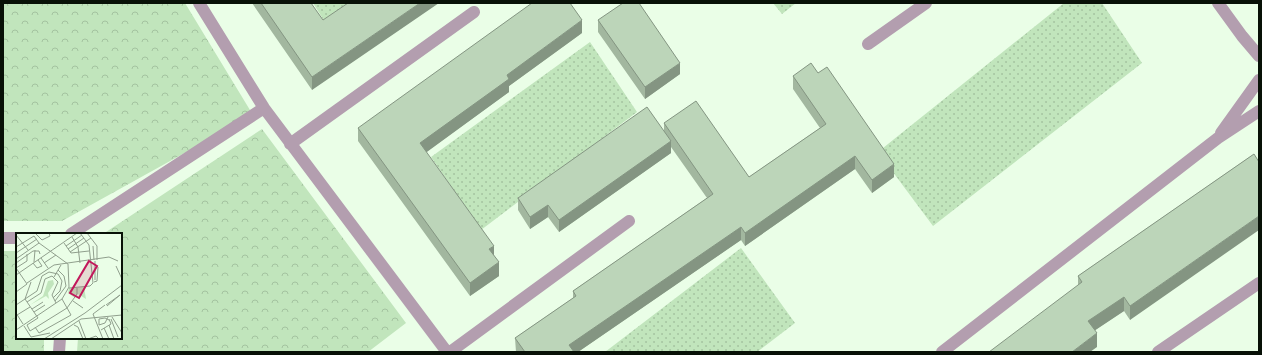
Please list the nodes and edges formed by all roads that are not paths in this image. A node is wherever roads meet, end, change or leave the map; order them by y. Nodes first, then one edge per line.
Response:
1 (199, 3) edge
2 (926, 3) edge
3 (1218, 3) edge
4 (474, 12) dead end
5 (868, 44) dead end
6 (1259, 56) edge
7 (1259, 80) edge
8 (264, 108) junction
9 (1259, 111) edge
10 (1218, 138) junction
11 (290, 144) junction
12 (629, 221) dead end
13 (73, 233) edge
14 (3, 238) edge
15 (16, 238) edge
16 (1259, 282) edge
17 (60, 339) edge
18 (59, 352) edge
19 (447, 352) edge
20 (450, 352) edge
21 (942, 352) edge
22 (1158, 352) edge

1 - 8 street
2 - 5 street
3 - 6 street
4 - 11 street
7 - 10 street
8 - 11 street
8 - 13 street
9 - 10 street
10 - 21 street
11 - 19 street
12 - 20 street
14 - 15 street
16 - 22 street
17 - 18 street

